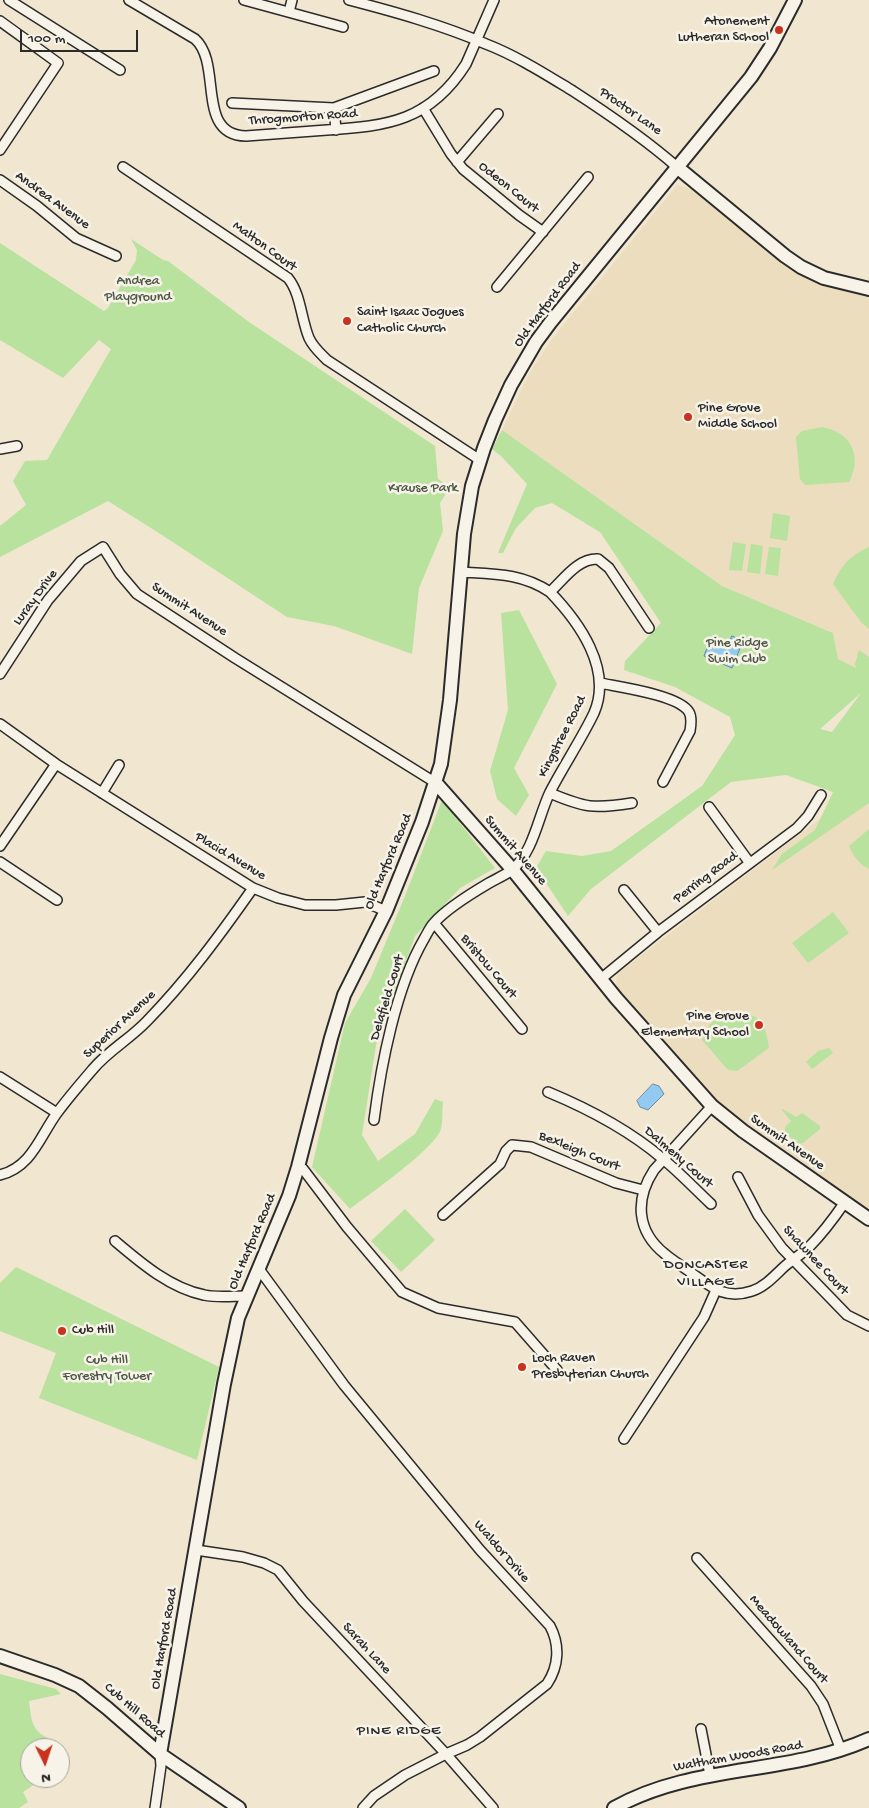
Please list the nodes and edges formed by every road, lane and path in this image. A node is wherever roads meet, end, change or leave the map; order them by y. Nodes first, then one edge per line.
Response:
1 (9, 0) edge
2 (129, 0) edge
3 (244, 0) edge
4 (292, 0) edge
5 (349, 0) edge
6 (494, 0) edge
7 (795, 0) edge
8 (289, 12) junction
9 (0, 21) edge
10 (343, 27) dead end
11 (477, 40) junction
12 (120, 70) dead end
13 (434, 71) dead end
14 (232, 102) dead end
15 (334, 108) junction
16 (423, 108) junction
17 (498, 114) dead end
18 (336, 130) junction
19 (0, 150) edge
20 (457, 162) junction
21 (123, 167) dead end
22 (678, 167) junction
23 (588, 177) dead end
24 (0, 180) edge
25 (543, 232) junction
26 (116, 256) dead end
27 (497, 287) dead end
28 (869, 289) edge
29 (16, 446) dead end
30 (0, 449) edge
31 (480, 460) junction
32 (103, 547) joint
33 (460, 572) junction
34 (550, 592) junction
35 (649, 628) dead end
36 (0, 674) edge
37 (600, 683) junction
38 (0, 724) edge
39 (56, 764) junction
40 (119, 765) dead end
41 (663, 782) dead end
42 (436, 783) junction
43 (550, 792) junction
44 (102, 793) junction
45 (821, 795) dead end
46 (632, 802) dead end
47 (709, 807) dead end
48 (0, 846) edge
49 (0, 862) edge
50 (749, 862) junction
51 (512, 869) junction
52 (252, 888) junction
53 (624, 890) dead end
54 (57, 900) dead end
55 (386, 911) junction
56 (434, 923) junction
57 (658, 932) junction
58 (602, 978) junction
59 (522, 1029) dead end
60 (0, 1076) edge
61 (548, 1092) dead end
62 (712, 1106) junction
63 (57, 1113) junction
64 (374, 1120) dead end
65 (663, 1159) junction
66 (298, 1168) junction
67 (0, 1175) edge
68 (738, 1176) dead end
69 (643, 1190) junction
70 (845, 1202) junction
71 (710, 1204) dead end
72 (443, 1215) dead end
73 (869, 1219) edge
74 (116, 1241) dead end
75 (793, 1259) junction
76 (259, 1269) junction
77 (716, 1290) junction
78 (246, 1296) junction
79 (869, 1326) edge
80 (556, 1370) dead end
81 (624, 1439) dead end
82 (196, 1550) junction
83 (697, 1558) dead end
84 (0, 1656) edge
85 (701, 1729) dead end
86 (869, 1739) edge
87 (841, 1750) junction
88 (160, 1754) junction
89 (446, 1754) junction
90 (710, 1775) junction
91 (155, 1808) edge
92 (239, 1808) edge
93 (363, 1808) edge
94 (493, 1808) edge
95 (614, 1808) edge

1 - 12 street
2 - 18 street, Throgmorton Road
3 - 8 street
4 - 8 street
5 - 11 street, Proctor Lane
6 - 11 street, Throgmorton Road
7 - 22 street, Old Harford Road
8 - 10 street
9 - 19 street
11 - 16 street, Throgmorton Road
11 - 22 street, Proctor Lane
13 - 15 street
14 - 15 street
15 - 18 street
16 - 18 street, Throgmorton Road
16 - 20 street, Odeon Court
17 - 20 street, Odeon Court
20 - 25 street, Odeon Court
21 - 31 street, Malton Court
22 - 28 street, Proctor Lane
22 - 31 street, Old Harford Road
23 - 25 street, Odeon Court
24 - 26 street, Andrea Avenue
25 - 27 street, Odeon Court
29 - 30 street
31 - 33 street, Old Harford Road
32 - 36 street, Luray Drive
32 - 42 street, Summit Avenue
33 - 34 street, Kingstree Road
33 - 42 street, Old Harford Road
34 - 35 street
34 - 37 street, Kingstree Road
37 - 41 street
37 - 43 street, Kingstree Road
38 - 39 street, Placid Avenue
39 - 44 street, Placid Avenue
39 - 48 street
40 - 44 street
42 - 51 street, Summit Avenue
42 - 55 street, Old Harford Road
43 - 46 street
43 - 51 street, Kingstree Road
44 - 52 street, Placid Avenue
45 - 50 street, Perring Road
47 - 50 street
49 - 54 street
50 - 57 street, Perring Road
51 - 56 street, Delafield Court
51 - 58 street, Summit Avenue
52 - 55 street, Placid Avenue
52 - 63 street, Superior Avenue
53 - 57 street
55 - 66 street, Old Harford Road
56 - 59 street, Bristow Court
56 - 64 street, Delafield Court
57 - 58 street, Perring Road
58 - 62 street, Summit Avenue
60 - 63 street
61 - 65 street, Dalmeny Court
62 - 65 street
62 - 70 street, Summit Avenue
63 - 67 street, Superior Avenue
65 - 69 street
65 - 71 street, Dalmeny Court
66 - 76 street, Old Harford Road
66 - 80 street
68 - 75 street, Shawnee Court
69 - 72 street, Bexleigh Court
69 - 77 street
70 - 73 street, Summit Avenue
70 - 75 street
74 - 78 street
75 - 77 street
75 - 79 street, Shawnee Court
76 - 78 street, Old Harford Road
76 - 89 street, Waldor Drive
77 - 81 street
78 - 82 street, Old Harford Road
82 - 88 street, Old Harford Road
82 - 89 street, Sarah Lane
83 - 87 street, Meadowland Court
84 - 88 street, Cub Hill Road
85 - 90 street
86 - 87 street, Waltham Woods Road
87 - 90 street, Waltham Woods Road
88 - 91 street, Old Harford Road
88 - 92 street, Cub Hill Road
89 - 93 street, Waldor Drive
89 - 94 street, Sarah Lane
90 - 95 street, Waltham Woods Road

